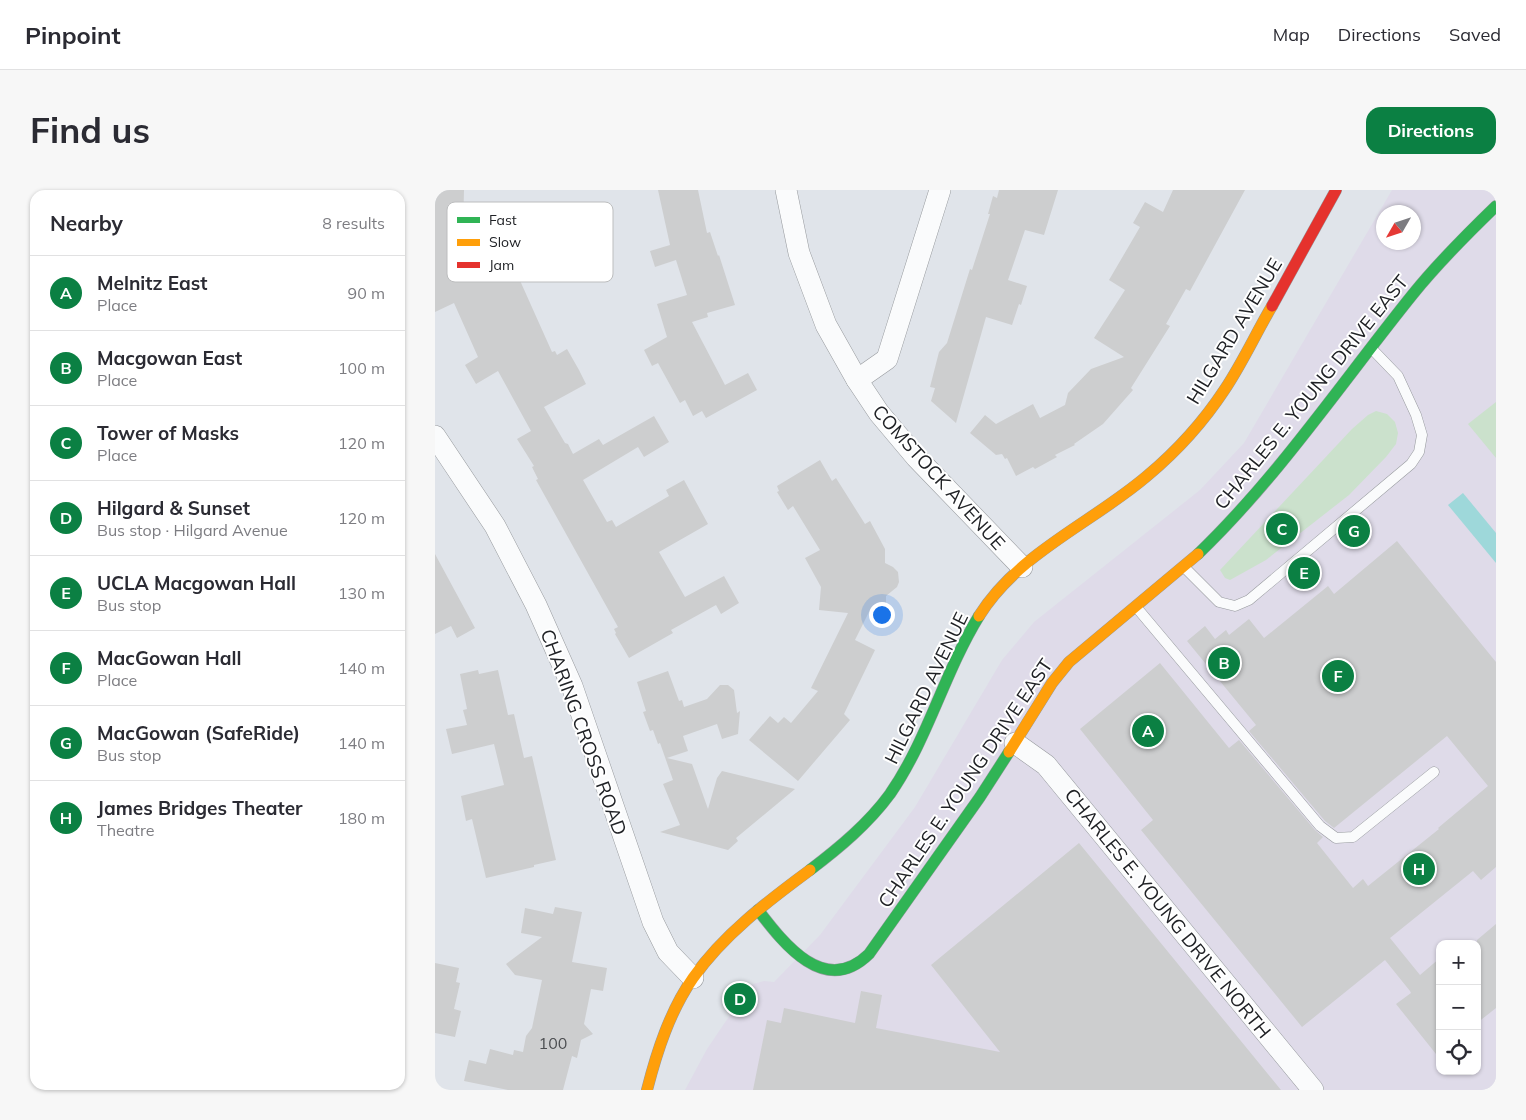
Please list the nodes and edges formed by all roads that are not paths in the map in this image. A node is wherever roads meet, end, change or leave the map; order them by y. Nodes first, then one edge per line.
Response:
1 (787, 190) edge
2 (940, 190) edge
3 (1336, 190) edge
4 (1496, 206) edge
5 (1371, 348) junction
6 (857, 380) junction
7 (435, 436) edge
8 (1184, 566) junction
9 (1022, 567) junction
10 (1135, 606) junction
11 (1015, 743) junction
12 (1434, 772) dead end
13 (758, 910) junction
14 (693, 978) junction
15 (647, 1090) edge
16 (1313, 1090) edge

1 - 6 street, COMSTOCK AVENUE
2 - 6 street
3 - 9 street, HILGARD AVENUE
4 - 5 street, CHARLES E. YOUNG DRIVE EAST
5 - 8 street, CHARLES E. YOUNG DRIVE EAST
5 - 8 lane
6 - 9 street, COMSTOCK AVENUE
7 - 14 street, CHARING CROSS ROAD
8 - 10 street, CHARLES E. YOUNG DRIVE EAST
9 - 13 street, HILGARD AVENUE
10 - 11 street, CHARLES E. YOUNG DRIVE EAST
10 - 12 lane
11 - 13 street, CHARLES E. YOUNG DRIVE EAST
11 - 16 street, CHARLES E. YOUNG DRIVE NORTH
13 - 14 street, HILGARD AVENUE
14 - 15 street, HILGARD AVENUE

